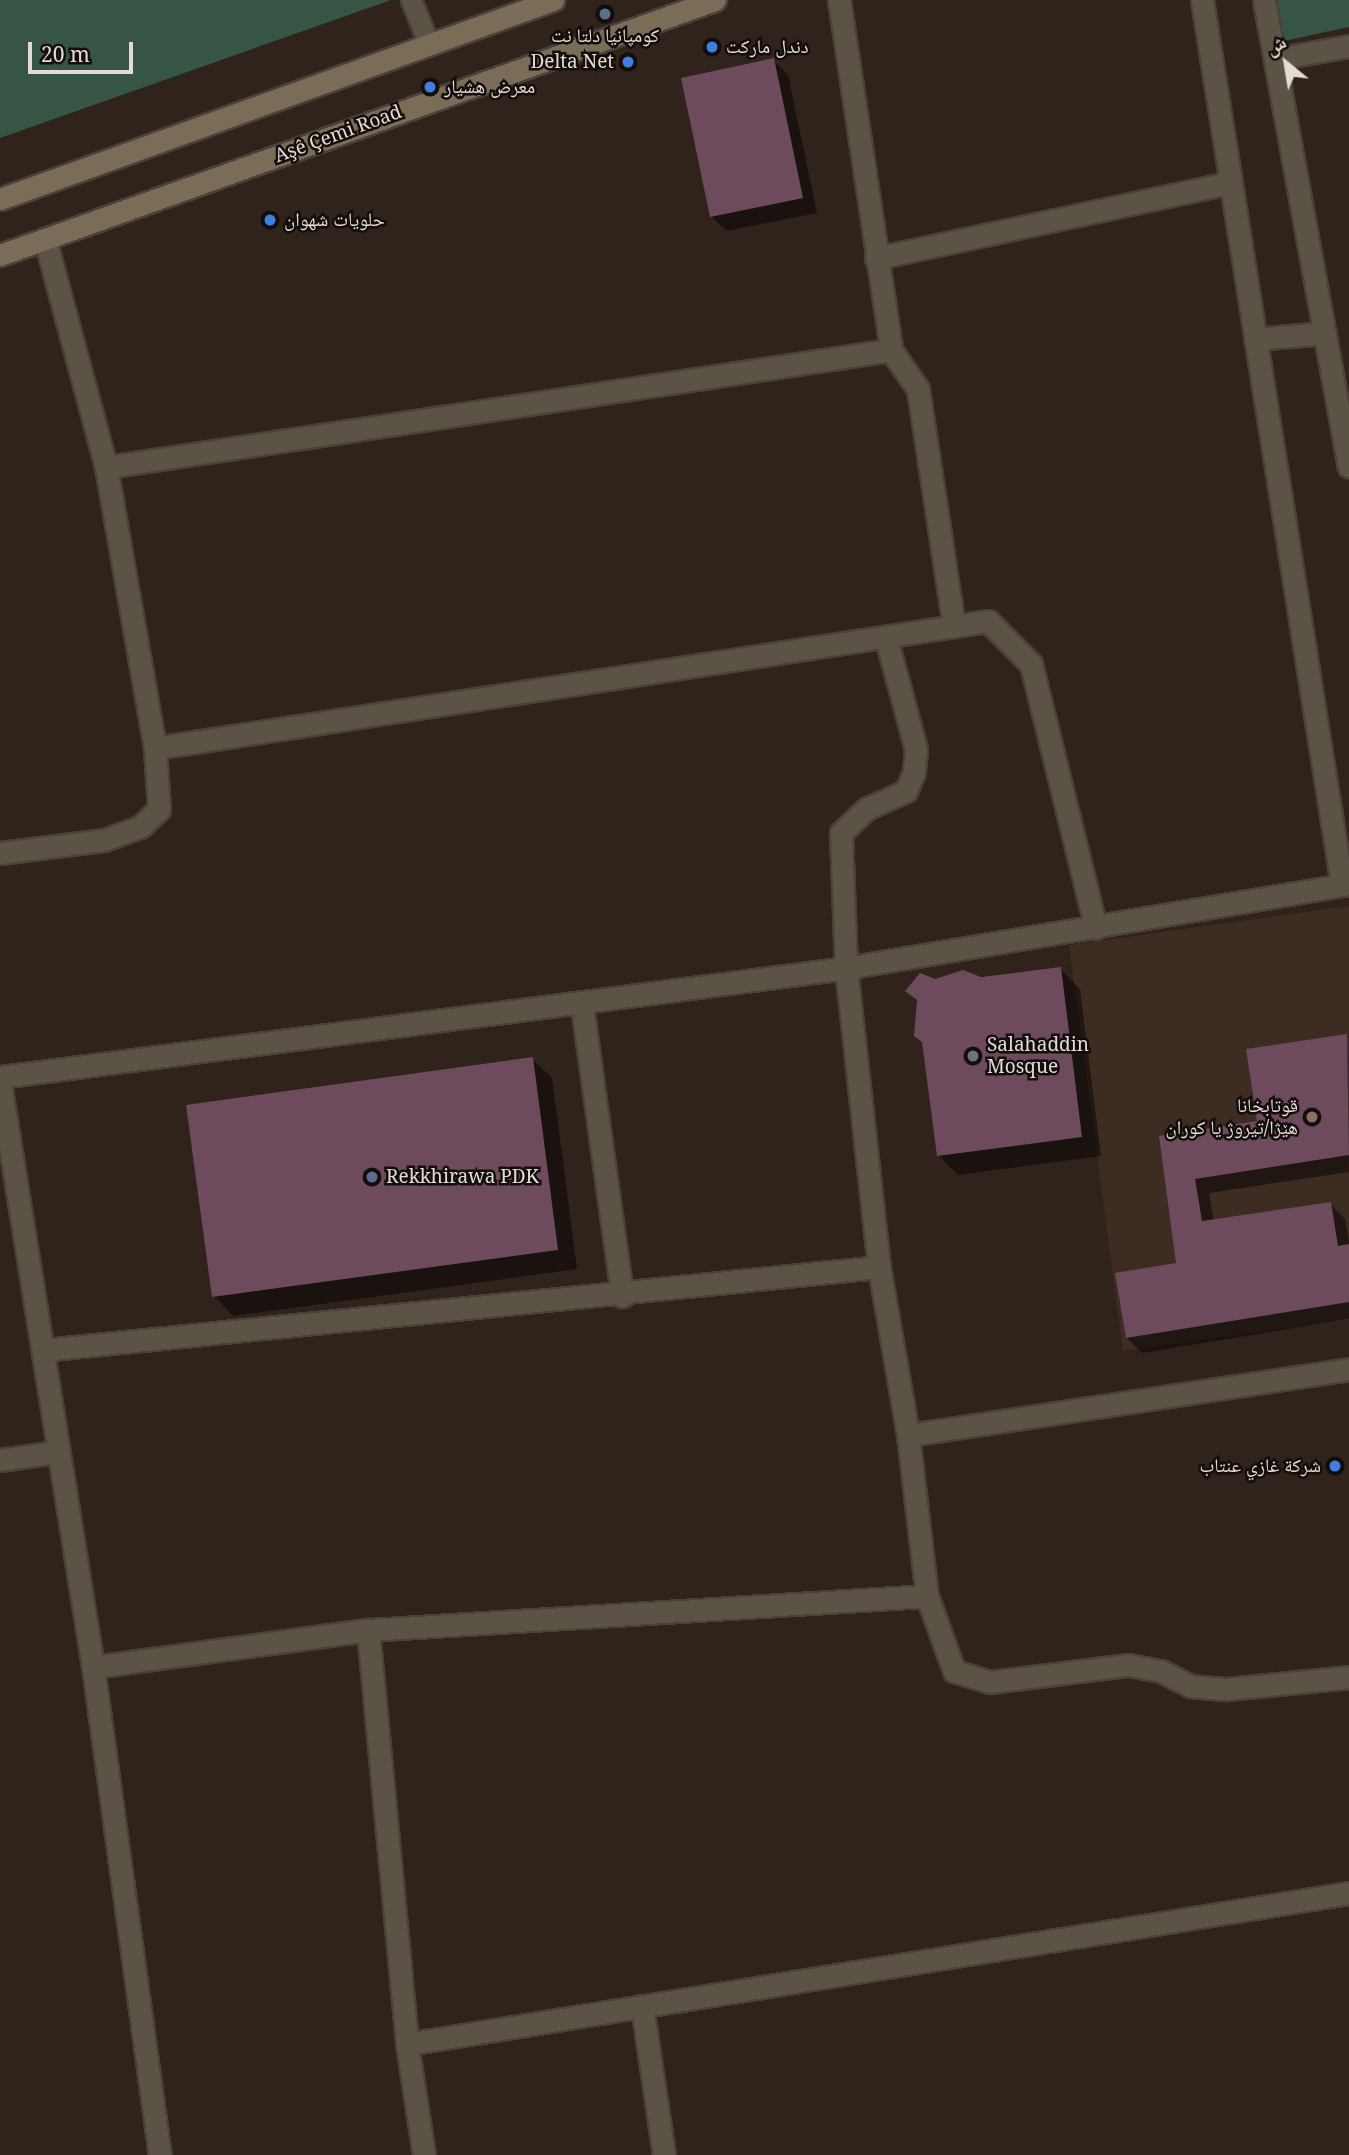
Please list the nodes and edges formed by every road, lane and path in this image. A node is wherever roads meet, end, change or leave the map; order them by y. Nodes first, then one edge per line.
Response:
1 (411, 0) edge
2 (553, 0) edge
3 (715, 0) edge
4 (839, 0) edge
5 (1202, 0) edge
6 (1264, 0) edge
7 (429, 44) junction
8 (1349, 46) edge
9 (1275, 59) junction
10 (1230, 183) junction
11 (0, 199) edge
12 (45, 239) junction
13 (0, 255) edge
14 (876, 258) junction
15 (1325, 333) junction
16 (1255, 339) junction
17 (891, 350) junction
18 (1349, 466) edge
19 (106, 467) junction
20 (954, 626) junction
21 (886, 638) junction
22 (155, 748) junction
23 (0, 853) edge
24 (1346, 885) edge
25 (1096, 928) junction
26 (846, 968) junction
27 (582, 1006) junction
28 (0, 1077) edge
29 (0, 1083) edge
30 (879, 1267) junction
31 (622, 1296) junction
32 (43, 1350) junction
33 (1349, 1369) edge
34 (908, 1435) junction
35 (56, 1452) junction
36 (0, 1460) edge
37 (927, 1596) junction
38 (368, 1630) junction
39 (93, 1667) junction
40 (1349, 1677) edge
41 (1349, 1893) edge
42 (642, 2006) junction
43 (407, 2044) junction
44 (160, 2155) edge
45 (424, 2155) edge
46 (664, 2155) edge

1 - 7 lane
2 - 7 main road
3 - 12 main road, Aşê Çemi Road
4 - 14 street
5 - 10 street
6 - 9 street
7 - 11 main road
8 - 9 street
9 - 15 street
10 - 14 street
10 - 16 street
12 - 13 main road, Aşê Çemi Road
12 - 19 street
14 - 17 street
15 - 16 street
15 - 18 street
16 - 24 street
17 - 19 street
17 - 20 street
19 - 22 street
20 - 21 street
20 - 25 street
21 - 22 street
21 - 26 street
22 - 23 street
24 - 25 street
25 - 26 street
26 - 27 street
26 - 30 street
27 - 28 street
27 - 31 street
29 - 32 street
30 - 31 street
30 - 34 street
31 - 32 street
32 - 35 street
33 - 34 street
34 - 37 street
35 - 36 street
35 - 39 street
37 - 38 street
37 - 40 street
38 - 39 street
38 - 43 street
39 - 44 street
41 - 42 street
42 - 43 street
42 - 46 street
43 - 45 street

